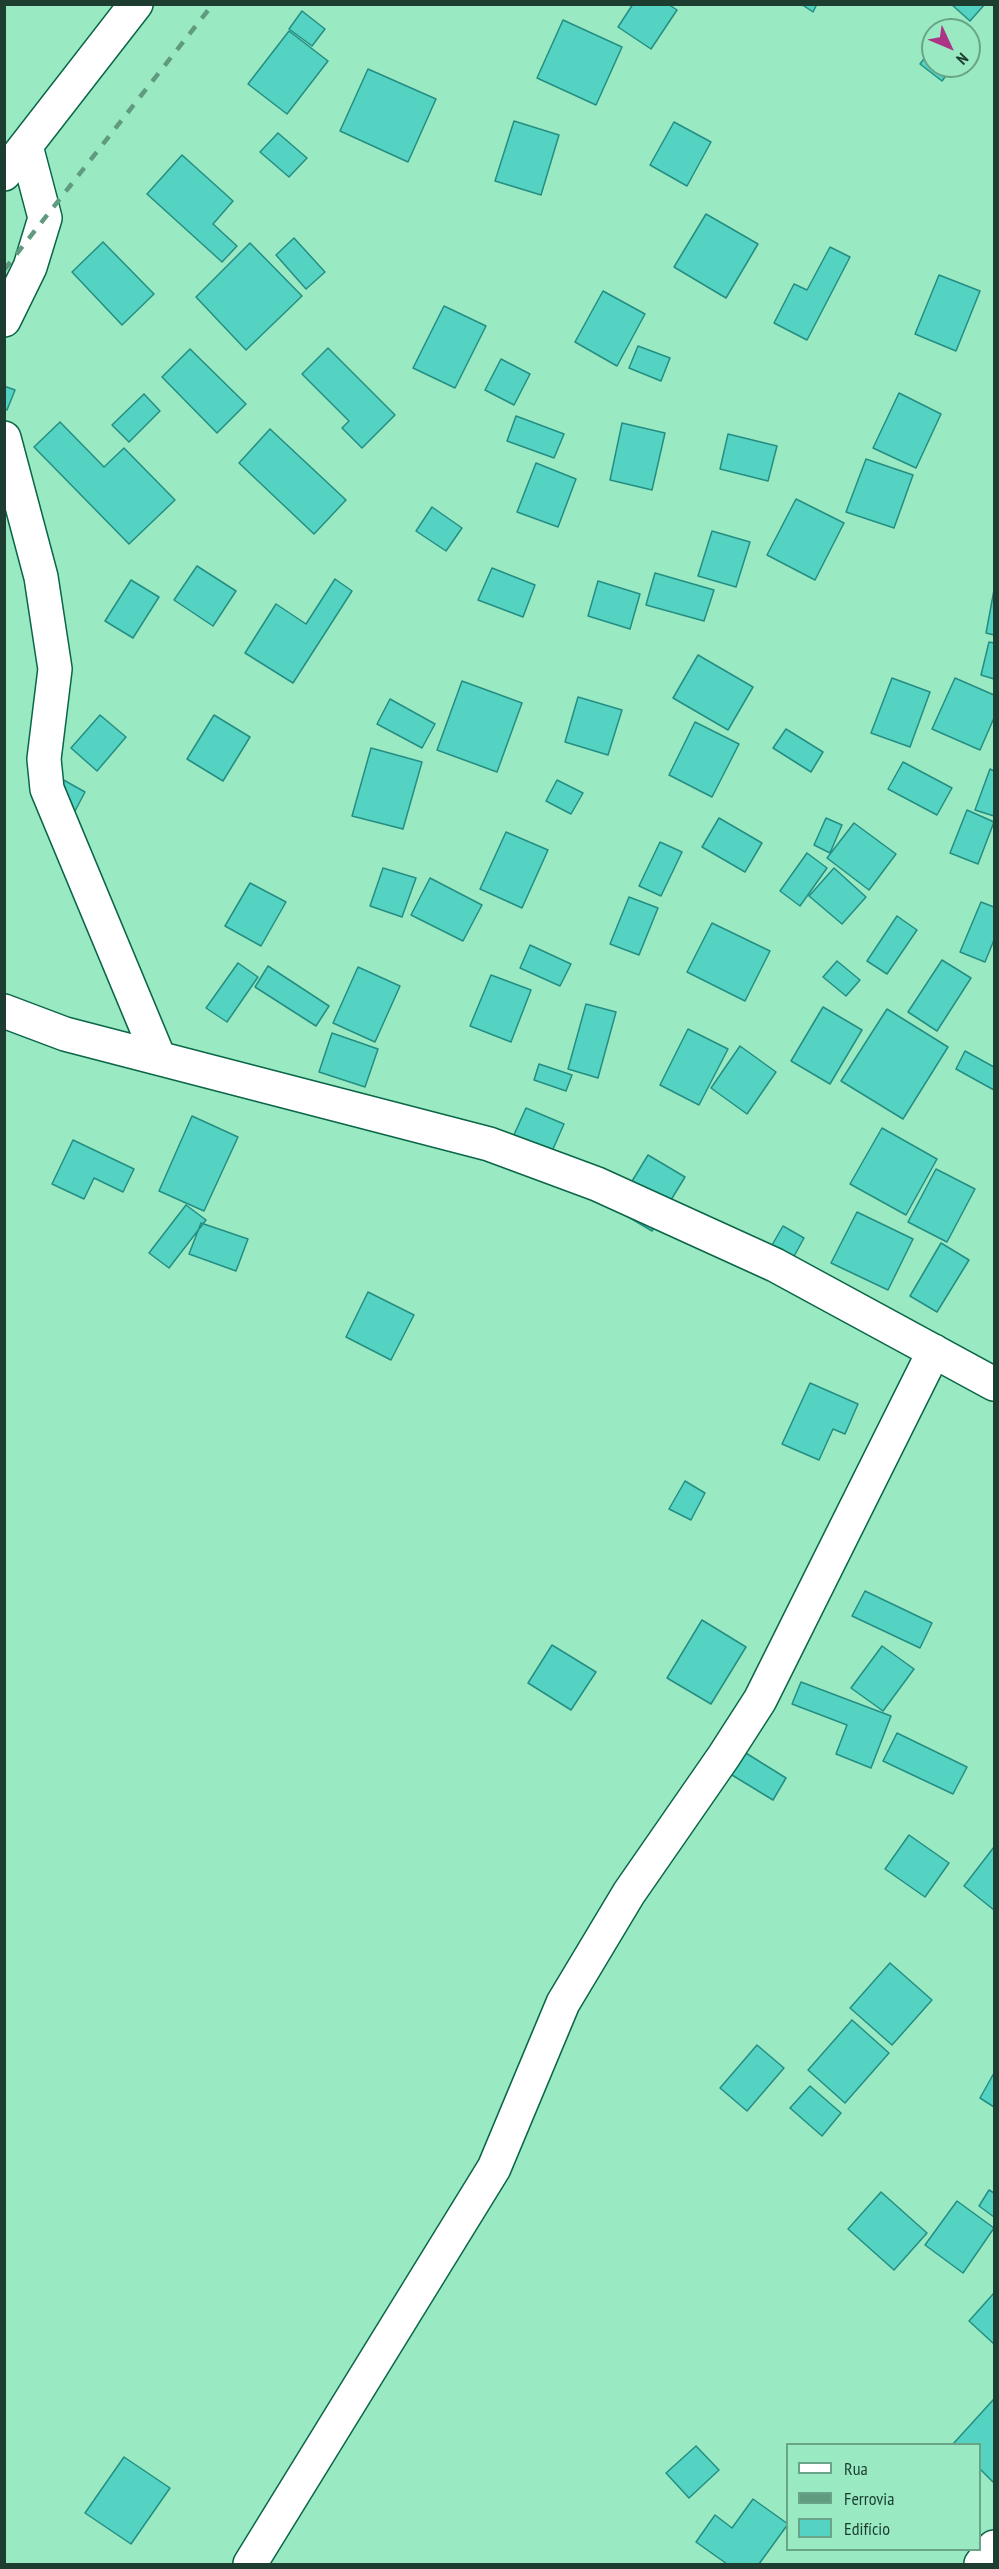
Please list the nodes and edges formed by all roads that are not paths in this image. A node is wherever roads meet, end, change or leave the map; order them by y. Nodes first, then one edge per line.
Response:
1 (136, 4) edge
2 (26, 146) junction
3 (4, 174) edge
4 (4, 320) edge
5 (4, 438) edge
6 (4, 1011) edge
7 (159, 1058) junction
8 (934, 1351) junction
9 (994, 1384) edge
10 (994, 2547) edge
11 (250, 2565) edge
12 (981, 2565) edge

1 - 2 street
2 - 3 street
2 - 4 street
5 - 7 street
6 - 7 street
7 - 8 street
8 - 9 street
8 - 11 street
10 - 12 street

